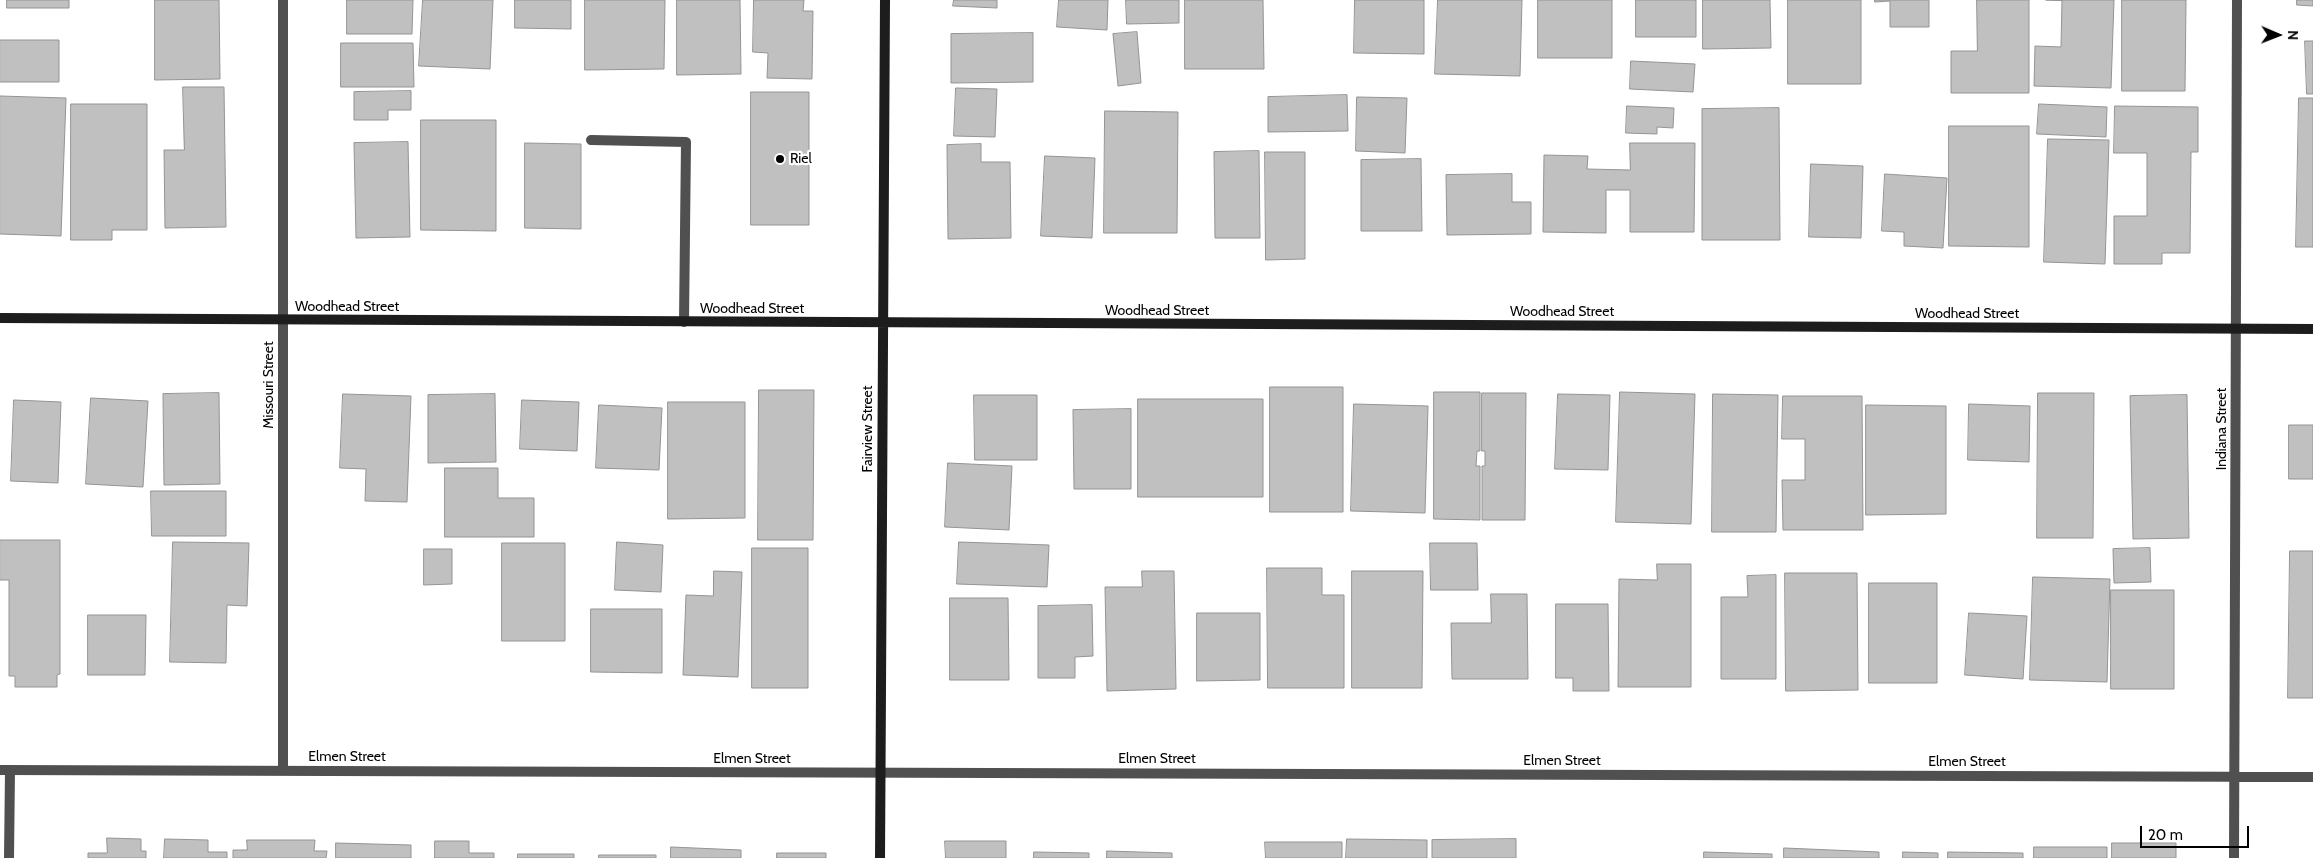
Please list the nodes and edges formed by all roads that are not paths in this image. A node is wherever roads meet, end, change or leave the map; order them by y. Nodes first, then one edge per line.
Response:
1 (283, 0) edge
2 (885, 0) edge
3 (2237, 0) edge
4 (591, 140) dead end
5 (0, 318) edge
6 (283, 321) junction
7 (684, 322) junction
8 (882, 323) junction
9 (2236, 329) junction
10 (2313, 329) edge
11 (5, 770) edge
12 (283, 771) junction
13 (880, 773) junction
14 (2234, 776) junction
15 (2313, 777) edge
16 (9, 858) edge
17 (880, 858) edge
18 (2234, 858) edge

1 - 6 street, Missouri Street
2 - 8 street, Fairview Street
3 - 9 street, Indiana Street
4 - 7 street
5 - 6 street, Woodhead Street
6 - 7 street, Woodhead Street
6 - 12 street, Missouri Street
7 - 8 street, Woodhead Street
8 - 9 street, Woodhead Street
8 - 13 street, Fairview Street
9 - 10 street, Woodhead Street
9 - 14 street, Indiana Street
11 - 12 street, Elmen Street
11 - 16 street
12 - 13 street, Elmen Street
13 - 14 street, Elmen Street
13 - 17 street, Fairview Street
14 - 15 street, Elmen Street
14 - 18 street, Indiana Street

